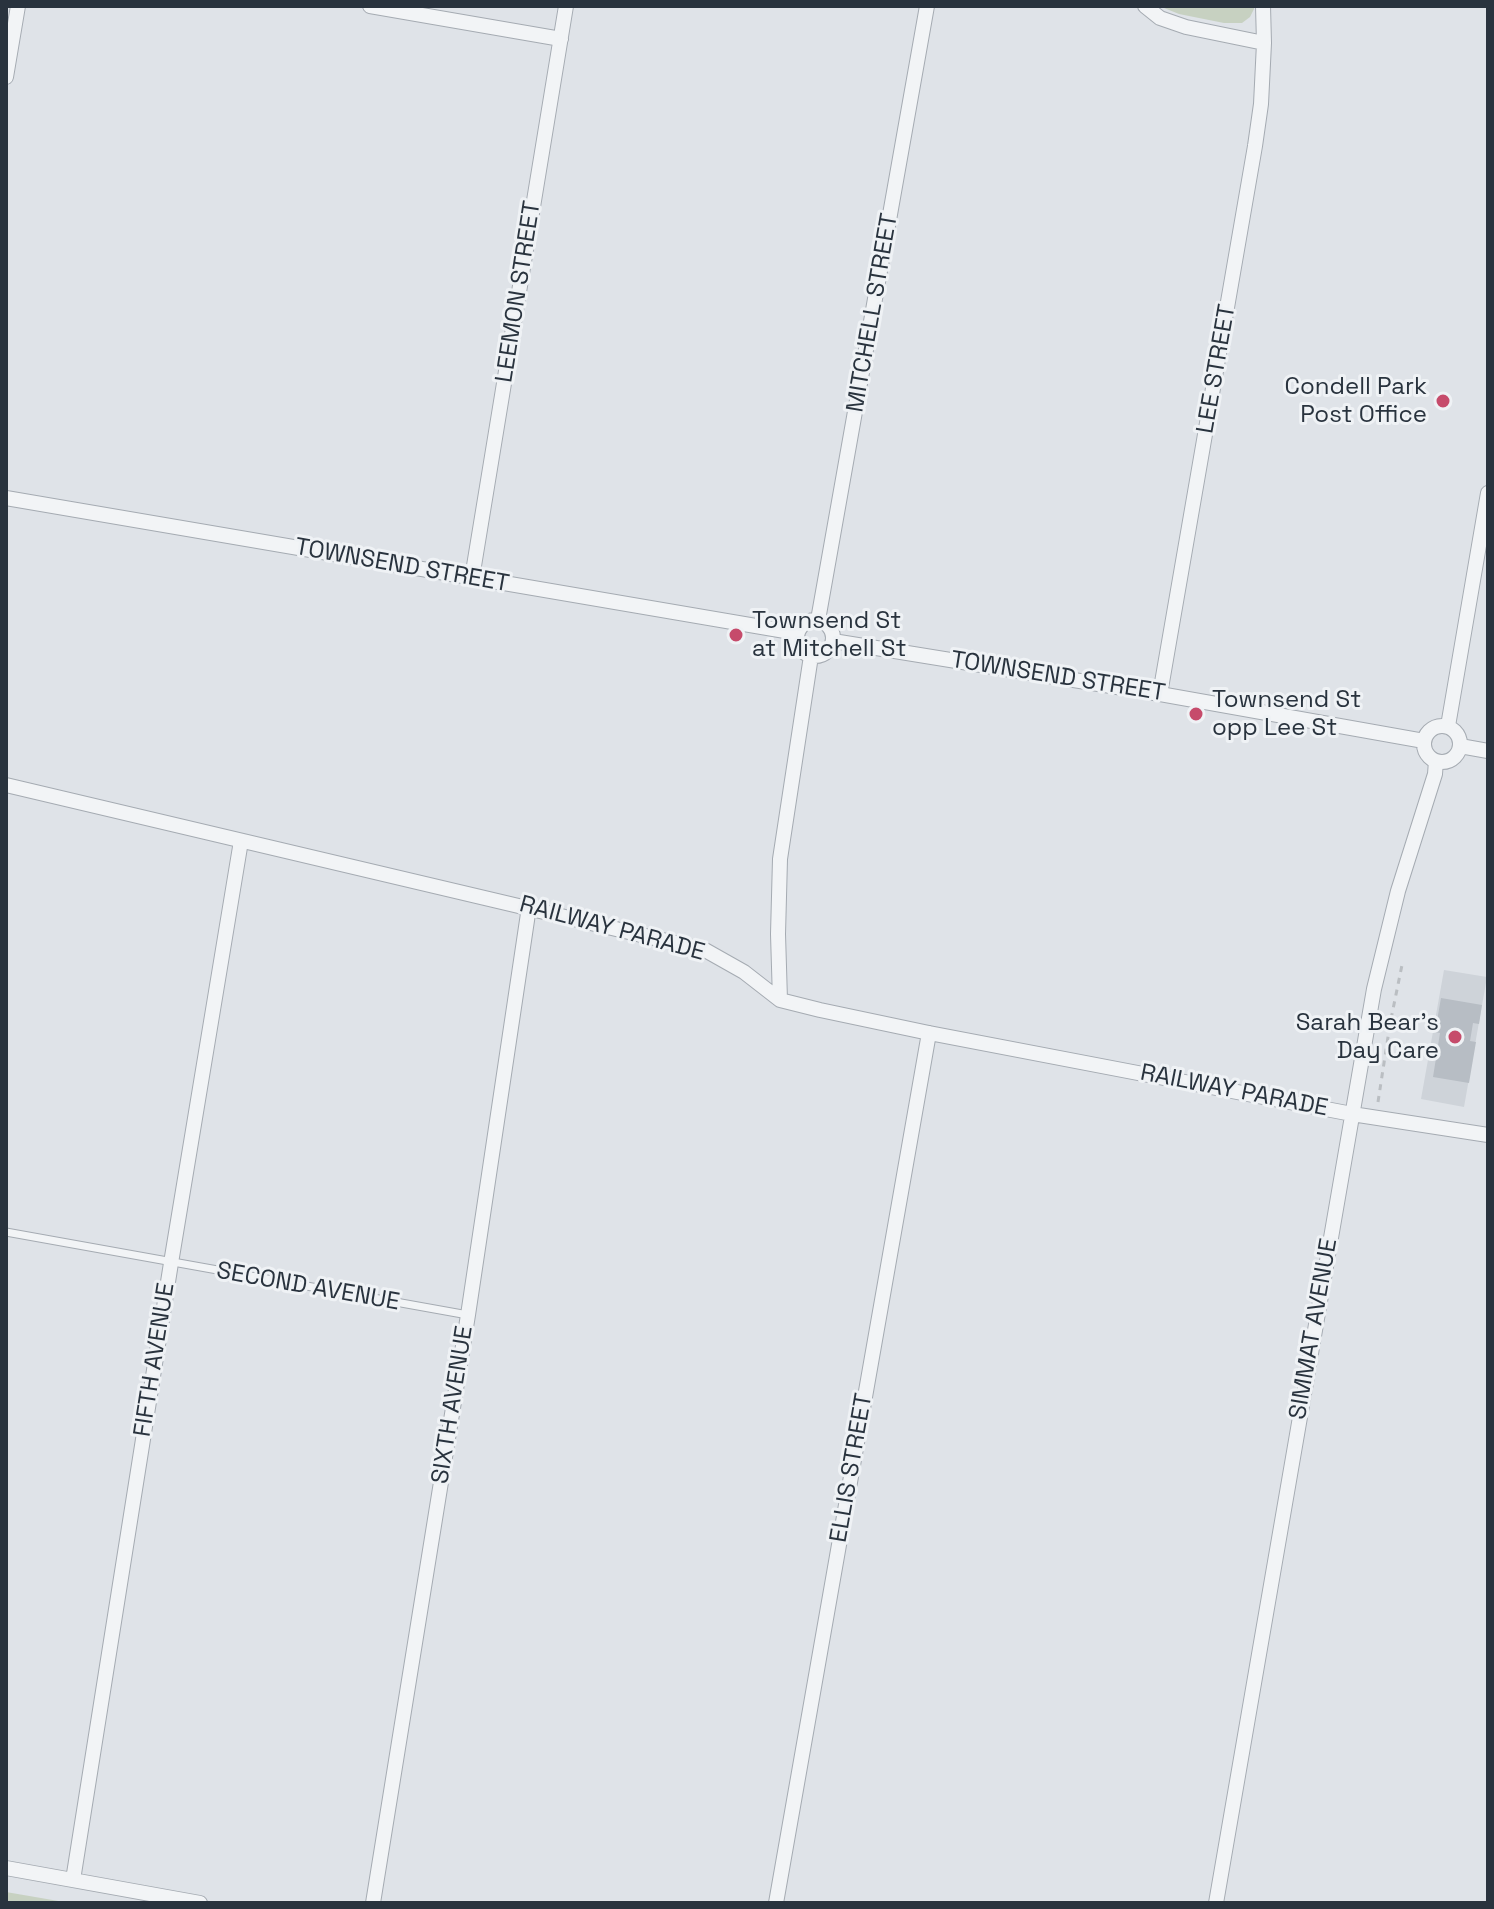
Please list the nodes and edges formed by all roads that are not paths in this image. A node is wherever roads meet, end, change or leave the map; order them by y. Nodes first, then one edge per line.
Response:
1 (18, 6) edge
2 (370, 6) edge
3 (566, 6) edge
4 (927, 6) edge
5 (1145, 6) edge
6 (1263, 6) edge
7 (561, 39) junction
8 (1264, 43) junction
9 (6, 77) edge
10 (1488, 493) edge
11 (6, 498) edge
12 (472, 578) junction
13 (818, 620) junction
14 (797, 636) junction
15 (833, 641) junction
16 (811, 656) junction
17 (1160, 694) junction
18 (1448, 726) junction
19 (1424, 741) junction
20 (1460, 746) junction
21 (1488, 751) edge
22 (1436, 761) junction
23 (6, 785) edge
24 (241, 841) junction
25 (529, 907) junction
26 (780, 1000) junction
27 (929, 1033) junction
28 (1352, 1114) junction
29 (1488, 1135) edge
30 (6, 1232) edge
31 (171, 1263) junction
32 (468, 1315) junction
33 (6, 1868) edge
34 (73, 1880) junction
35 (200, 1903) edge
36 (373, 1903) edge
37 (776, 1903) edge
38 (1216, 1903) edge

1 - 9 street
2 - 7 street
3 - 7 street, LEEMON STREET
4 - 13 street, MITCHELL STREET
5 - 8 street
6 - 8 street, LEE STREET
7 - 12 street, LEEMON STREET
8 - 17 street, LEE STREET
10 - 18 street
11 - 12 street, TOWNSEND STREET
12 - 14 street, TOWNSEND STREET
13 - 14 street
13 - 15 street
14 - 16 street
15 - 16 street
15 - 17 street, TOWNSEND STREET
16 - 26 street
17 - 19 street, TOWNSEND STREET
18 - 19 street
18 - 20 street
19 - 22 street
20 - 21 street
20 - 22 street
22 - 28 street, SIMMAT AVENUE
23 - 24 street, RAILWAY PARADE
24 - 25 street, RAILWAY PARADE
24 - 31 street, FIFTH AVENUE
25 - 26 street, RAILWAY PARADE
25 - 32 street, SIXTH AVENUE
26 - 27 street, RAILWAY PARADE
27 - 28 street, RAILWAY PARADE
27 - 37 street, ELLIS STREET
28 - 29 street, RAILWAY PARADE
28 - 38 street, SIMMAT AVENUE
30 - 31 lane, SECOND AVENUE
31 - 32 lane, SECOND AVENUE
31 - 34 street, FIFTH AVENUE
32 - 36 street, SIXTH AVENUE
33 - 34 street
34 - 35 street

